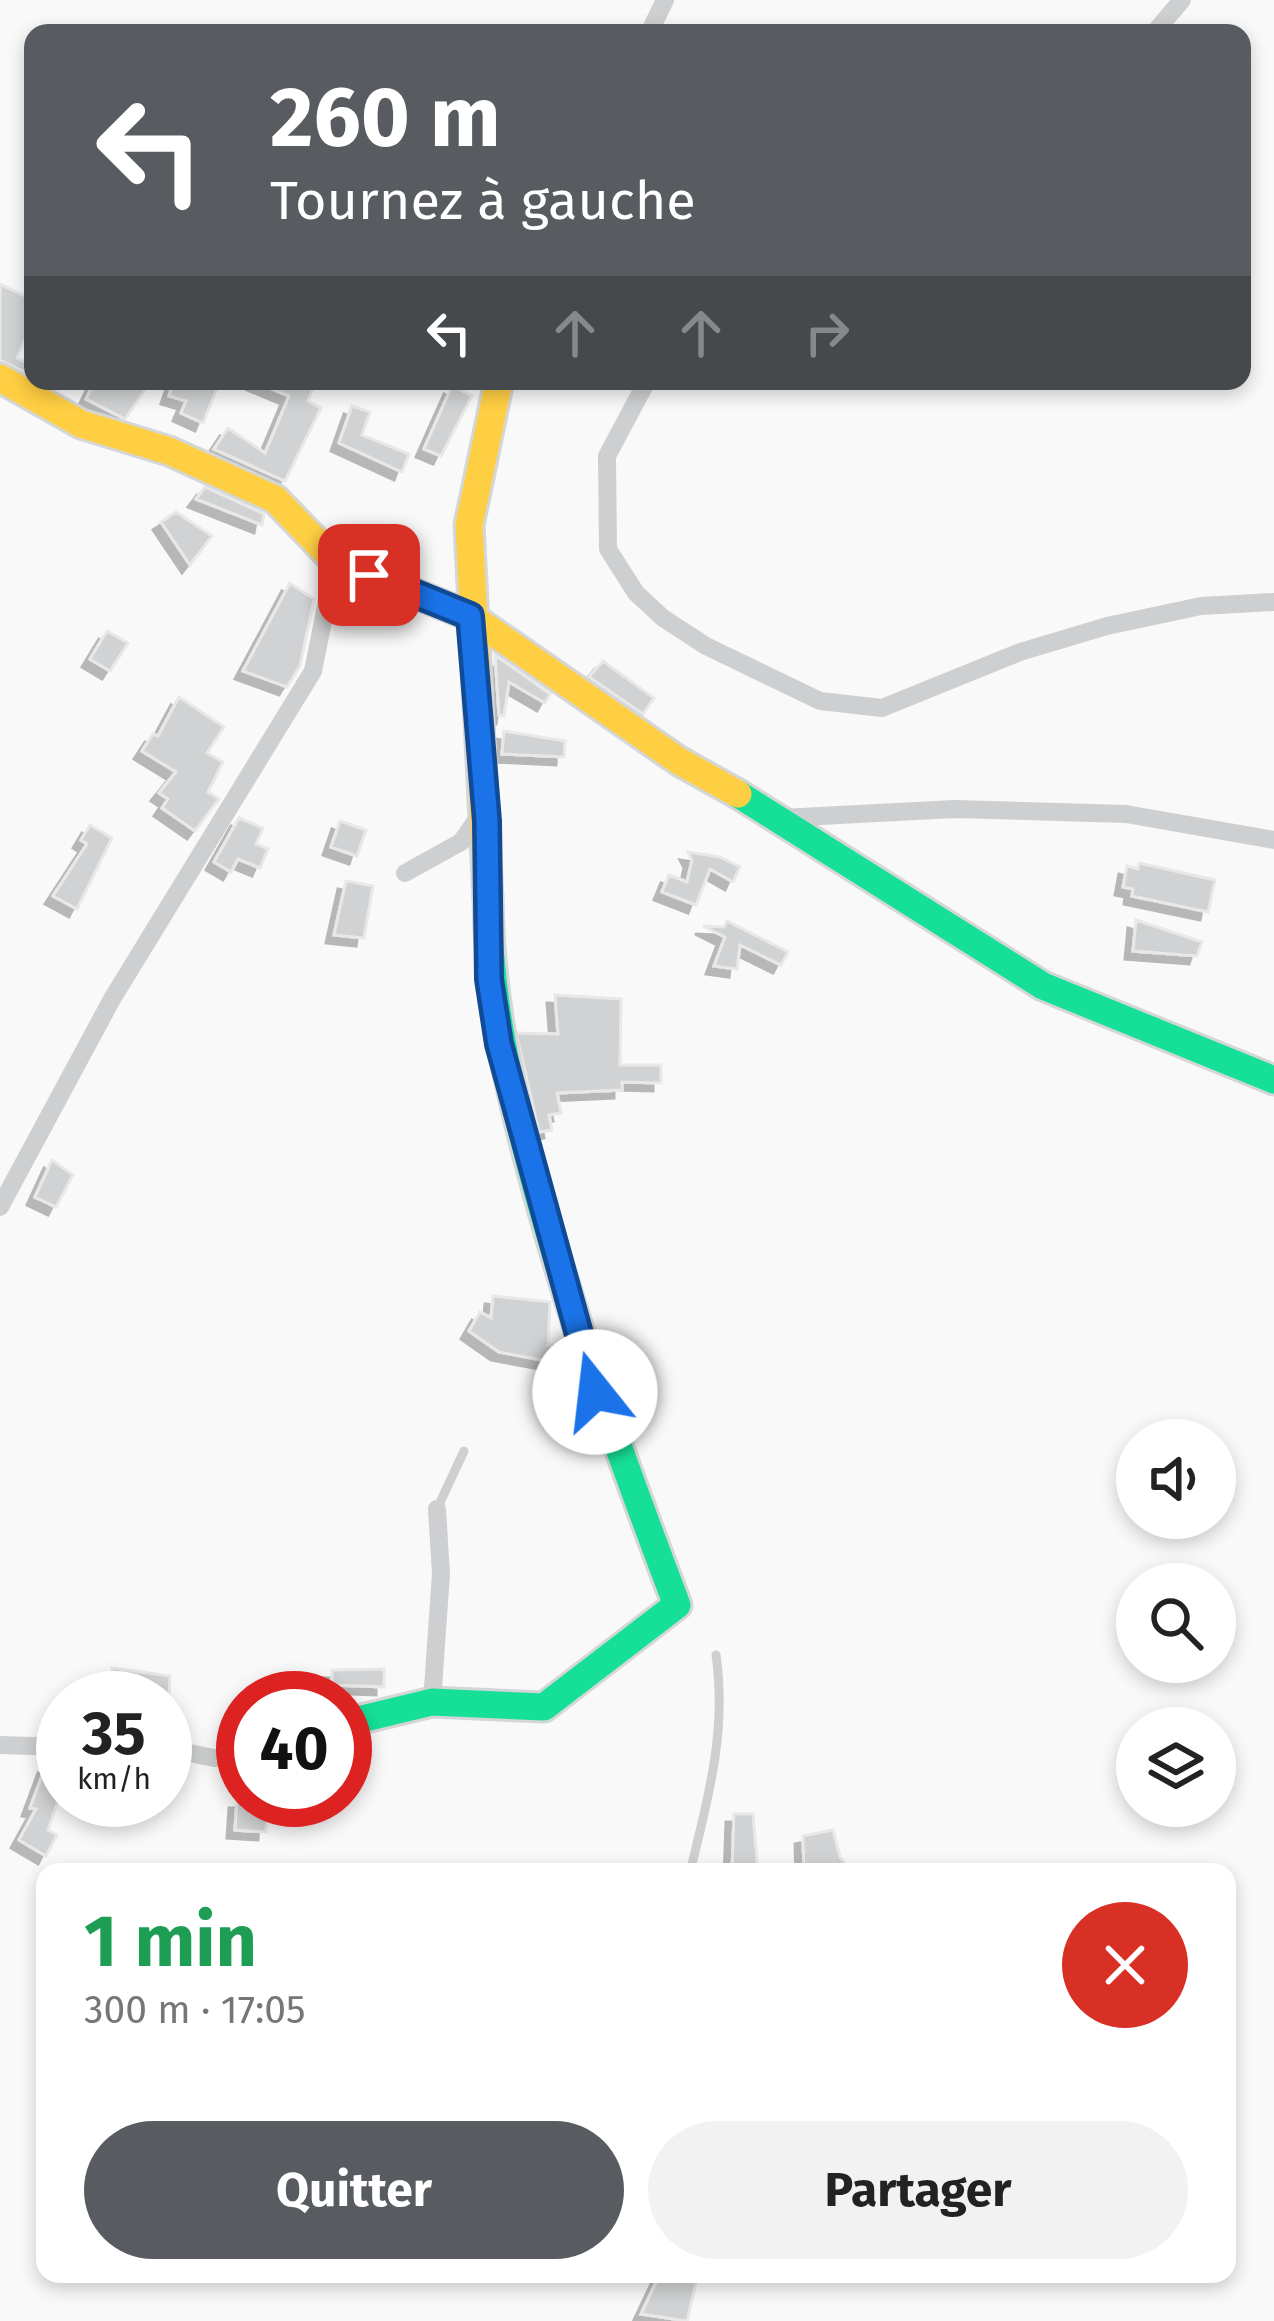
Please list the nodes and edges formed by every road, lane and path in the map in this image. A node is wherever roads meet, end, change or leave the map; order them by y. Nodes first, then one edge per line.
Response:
1 (1182, 0) edge
2 (1162, 24) edge
3 (0, 378) edge
4 (497, 390) edge
5 (642, 390) edge
6 (335, 561) junction
7 (1274, 602) edge
8 (470, 616) junction
9 (485, 806) junction
10 (782, 818) junction
11 (1274, 840) edge
12 (405, 873) dead end
13 (1274, 1080) edge
14 (0, 1207) edge
15 (464, 1451) dead end
16 (437, 1509) joint
17 (716, 1655) dead end
18 (432, 1702) junction
19 (372, 1716) edge
20 (0, 1745) edge
21 (36, 1746) edge
22 (692, 1863) edge

1 - 2 street
3 - 6 street
4 - 8 street
5 - 7 street
6 - 8 street
6 - 14 street
8 - 9 street
8 - 10 street
9 - 12 street
9 - 18 street
10 - 11 street
10 - 13 street
15 - 16 lane
16 - 18 street
17 - 22 lane
18 - 19 street
20 - 21 street

